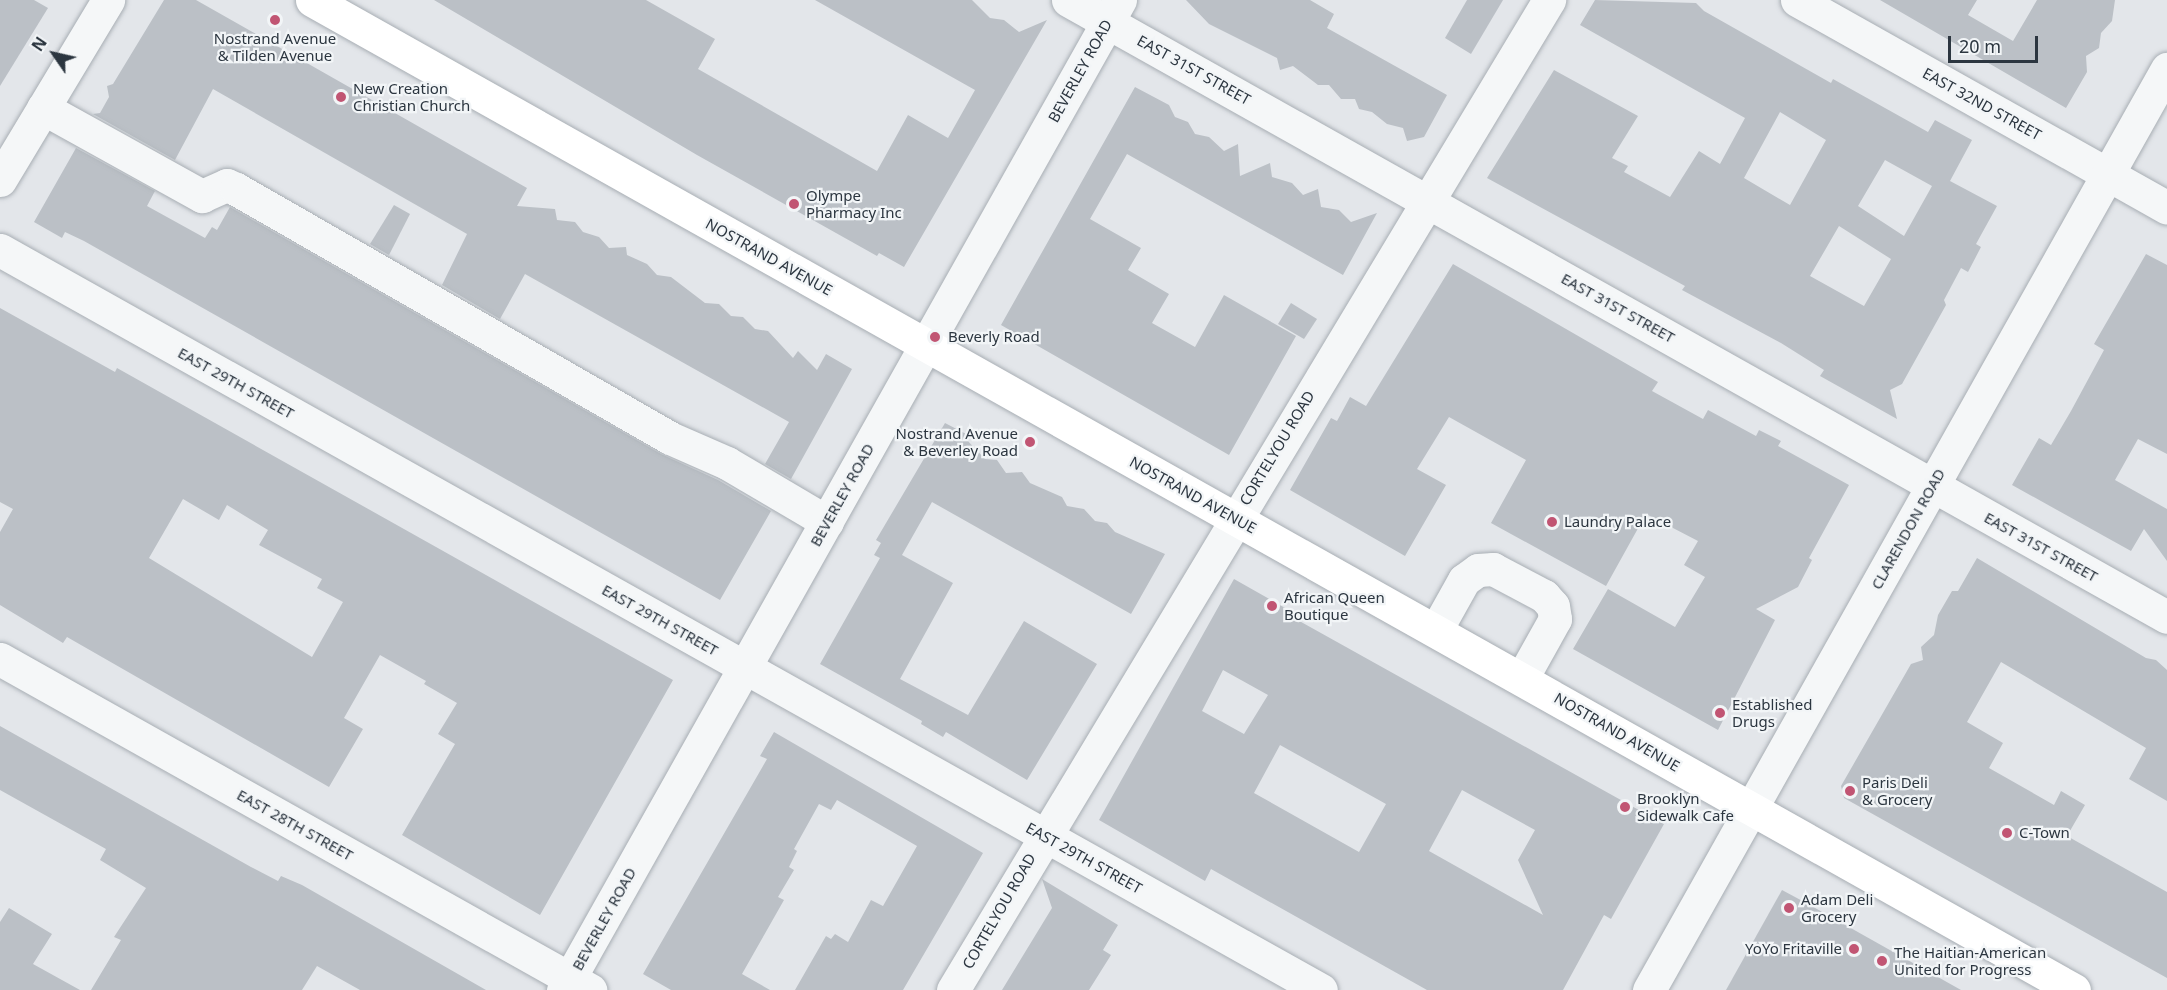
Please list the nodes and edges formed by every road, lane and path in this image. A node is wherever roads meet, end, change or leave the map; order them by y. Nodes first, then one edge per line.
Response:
1 (108, 0) edge
2 (312, 0) edge
3 (1068, 0) edge
4 (1549, 0) edge
5 (1797, 0) edge
6 (1114, 11) edge
7 (2167, 69) edge
8 (43, 108) junction
9 (2108, 175) junction
10 (0, 180) edge
11 (1427, 200) junction
12 (2167, 208) edge
13 (0, 250) edge
14 (926, 345) junction
15 (1932, 485) junction
16 (1234, 518) junction
17 (827, 522) junction
18 (2167, 617) edge
19 (1436, 630) junction
20 (0, 659) edge
21 (744, 668) junction
22 (1521, 678) junction
23 (1752, 809) junction
24 (1043, 835) junction
25 (574, 986) edge
26 (953, 990) edge
27 (1321, 990) edge
28 (1649, 990) edge
29 (2074, 990) edge

1 - 8 street
2 - 14 main road, NOSTRAND AVENUE
3 - 6 street, EAST 31ST STREET
4 - 11 street, CORTELYOU ROAD
5 - 9 street, EAST 32ND STREET
6 - 11 street, EAST 31ST STREET
6 - 14 street, BEVERLEY ROAD
7 - 9 street, CLARENDON ROAD
8 - 10 street
8 - 17 street
9 - 12 street, EAST 32ND STREET
9 - 15 street, CLARENDON ROAD
11 - 15 street, EAST 31ST STREET
11 - 16 street, CORTELYOU ROAD
13 - 21 street, EAST 29TH STREET
14 - 16 main road, NOSTRAND AVENUE
14 - 17 street, BEVERLEY ROAD
15 - 18 street, EAST 31ST STREET
15 - 23 street, CLARENDON ROAD
16 - 19 main road, NOSTRAND AVENUE
16 - 24 street, CORTELYOU ROAD
17 - 21 street, BEVERLEY ROAD
19 - 22 main road, NOSTRAND AVENUE
19 - 22 street
20 - 25 street, EAST 28TH STREET
21 - 24 street, EAST 29TH STREET
21 - 25 street, BEVERLEY ROAD
22 - 23 main road, NOSTRAND AVENUE
23 - 28 street, CLARENDON ROAD
23 - 29 main road, NOSTRAND AVENUE
24 - 26 street, CORTELYOU ROAD
24 - 27 street, EAST 29TH STREET

